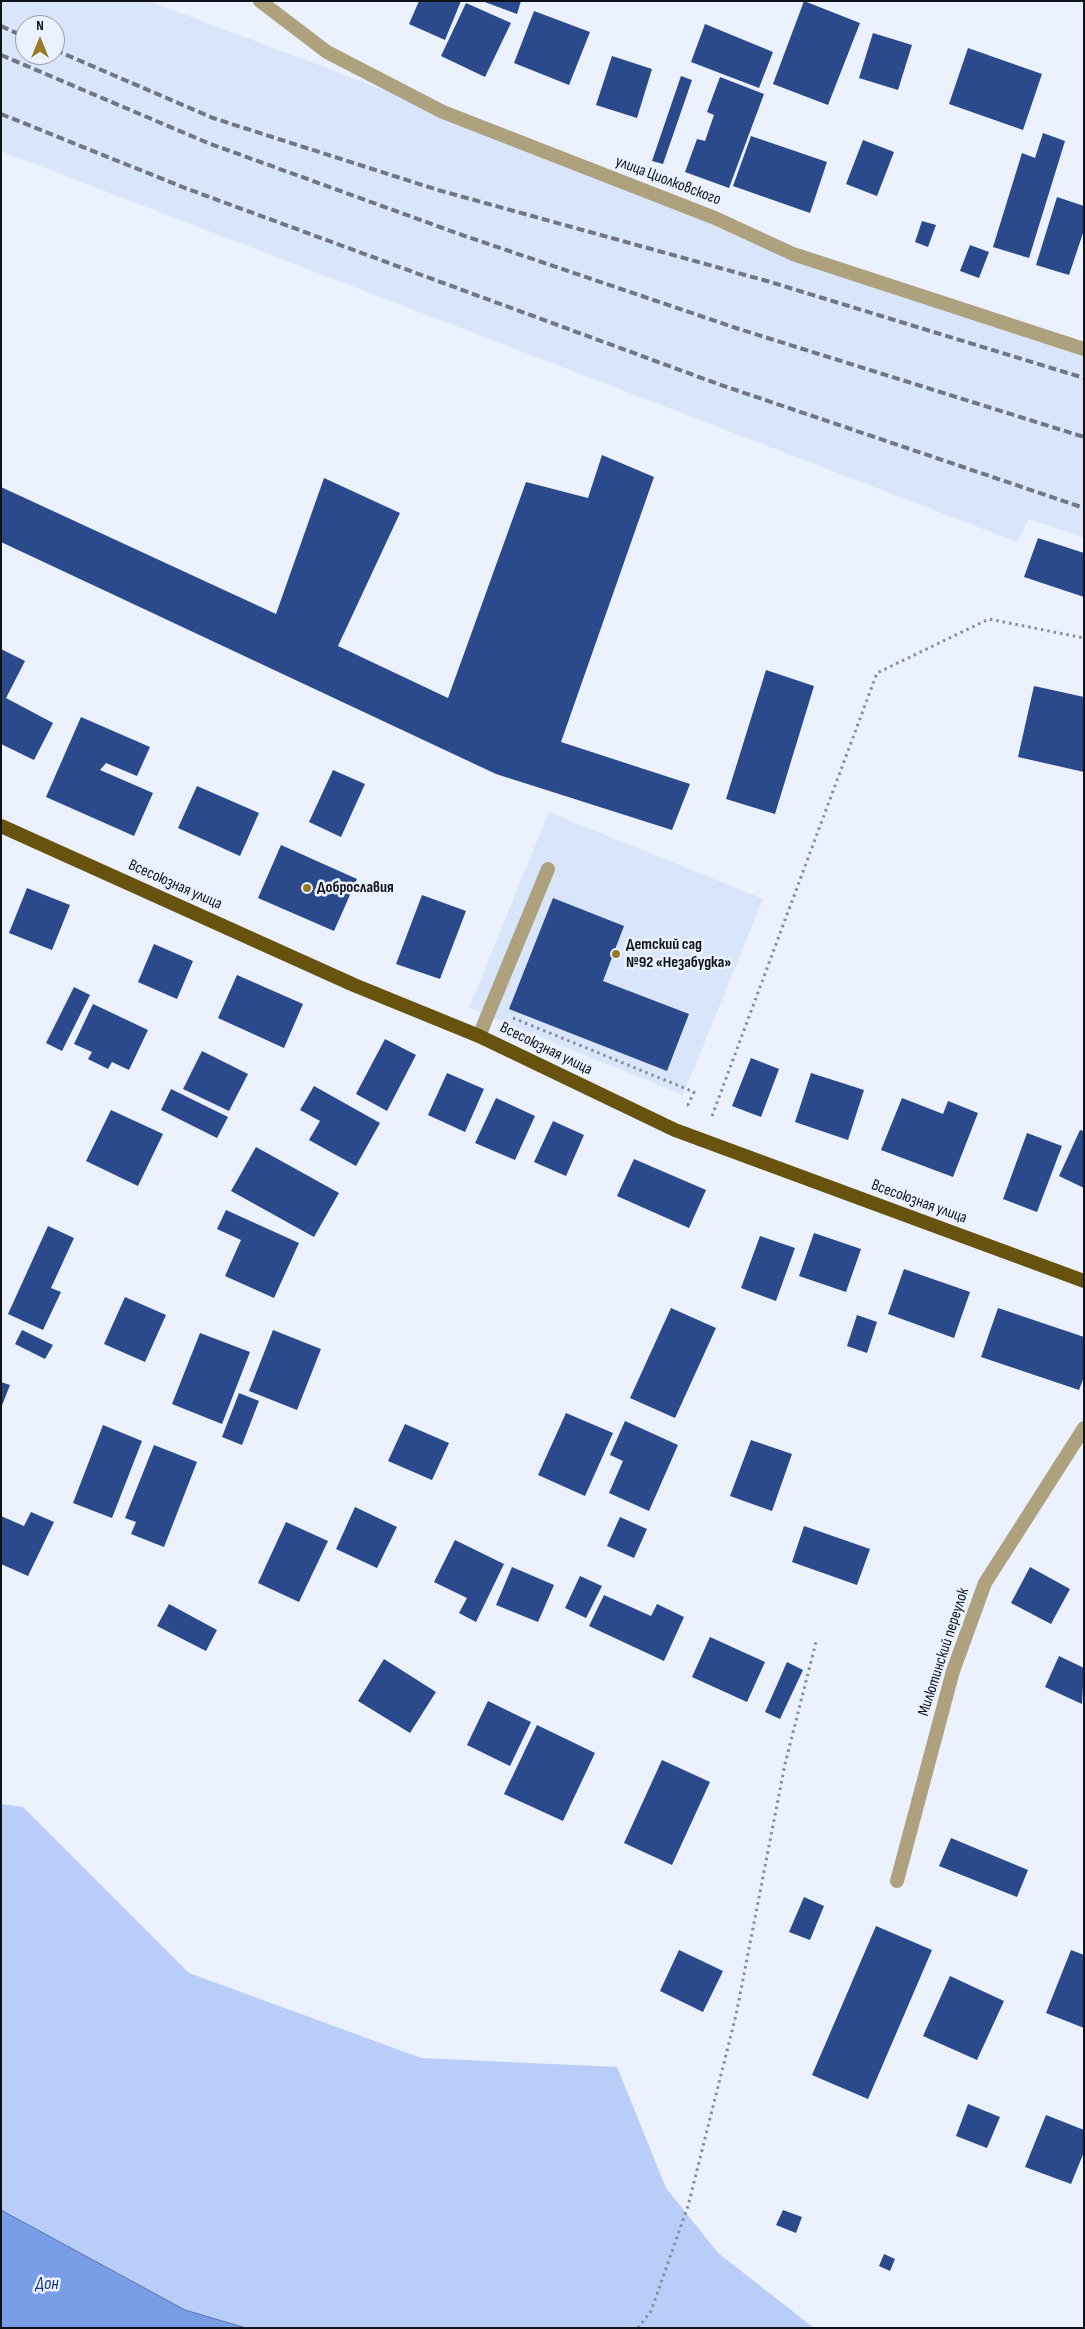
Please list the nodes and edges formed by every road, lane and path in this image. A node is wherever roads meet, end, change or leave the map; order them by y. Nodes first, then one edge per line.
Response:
1 (260, 1) edge
2 (1084, 350) edge
3 (1084, 638) edge
4 (1, 826) edge
5 (548, 869) dead end
6 (490, 1010) junction
7 (480, 1036) junction
8 (688, 1105) dead end
9 (703, 1140) junction
10 (1084, 1281) edge
11 (1084, 1428) edge
12 (816, 1642) dead end
13 (897, 1881) dead end
14 (638, 2328) edge

1 - 2 street, улица Циолковского
3 - 9 path
4 - 7 highway, Всесоюзная улица
5 - 6 street
6 - 7 street
6 - 8 path
7 - 9 highway, Всесоюзная улица
9 - 10 highway, Всесоюзная улица
11 - 13 street, Милютинский переулок
12 - 14 path

